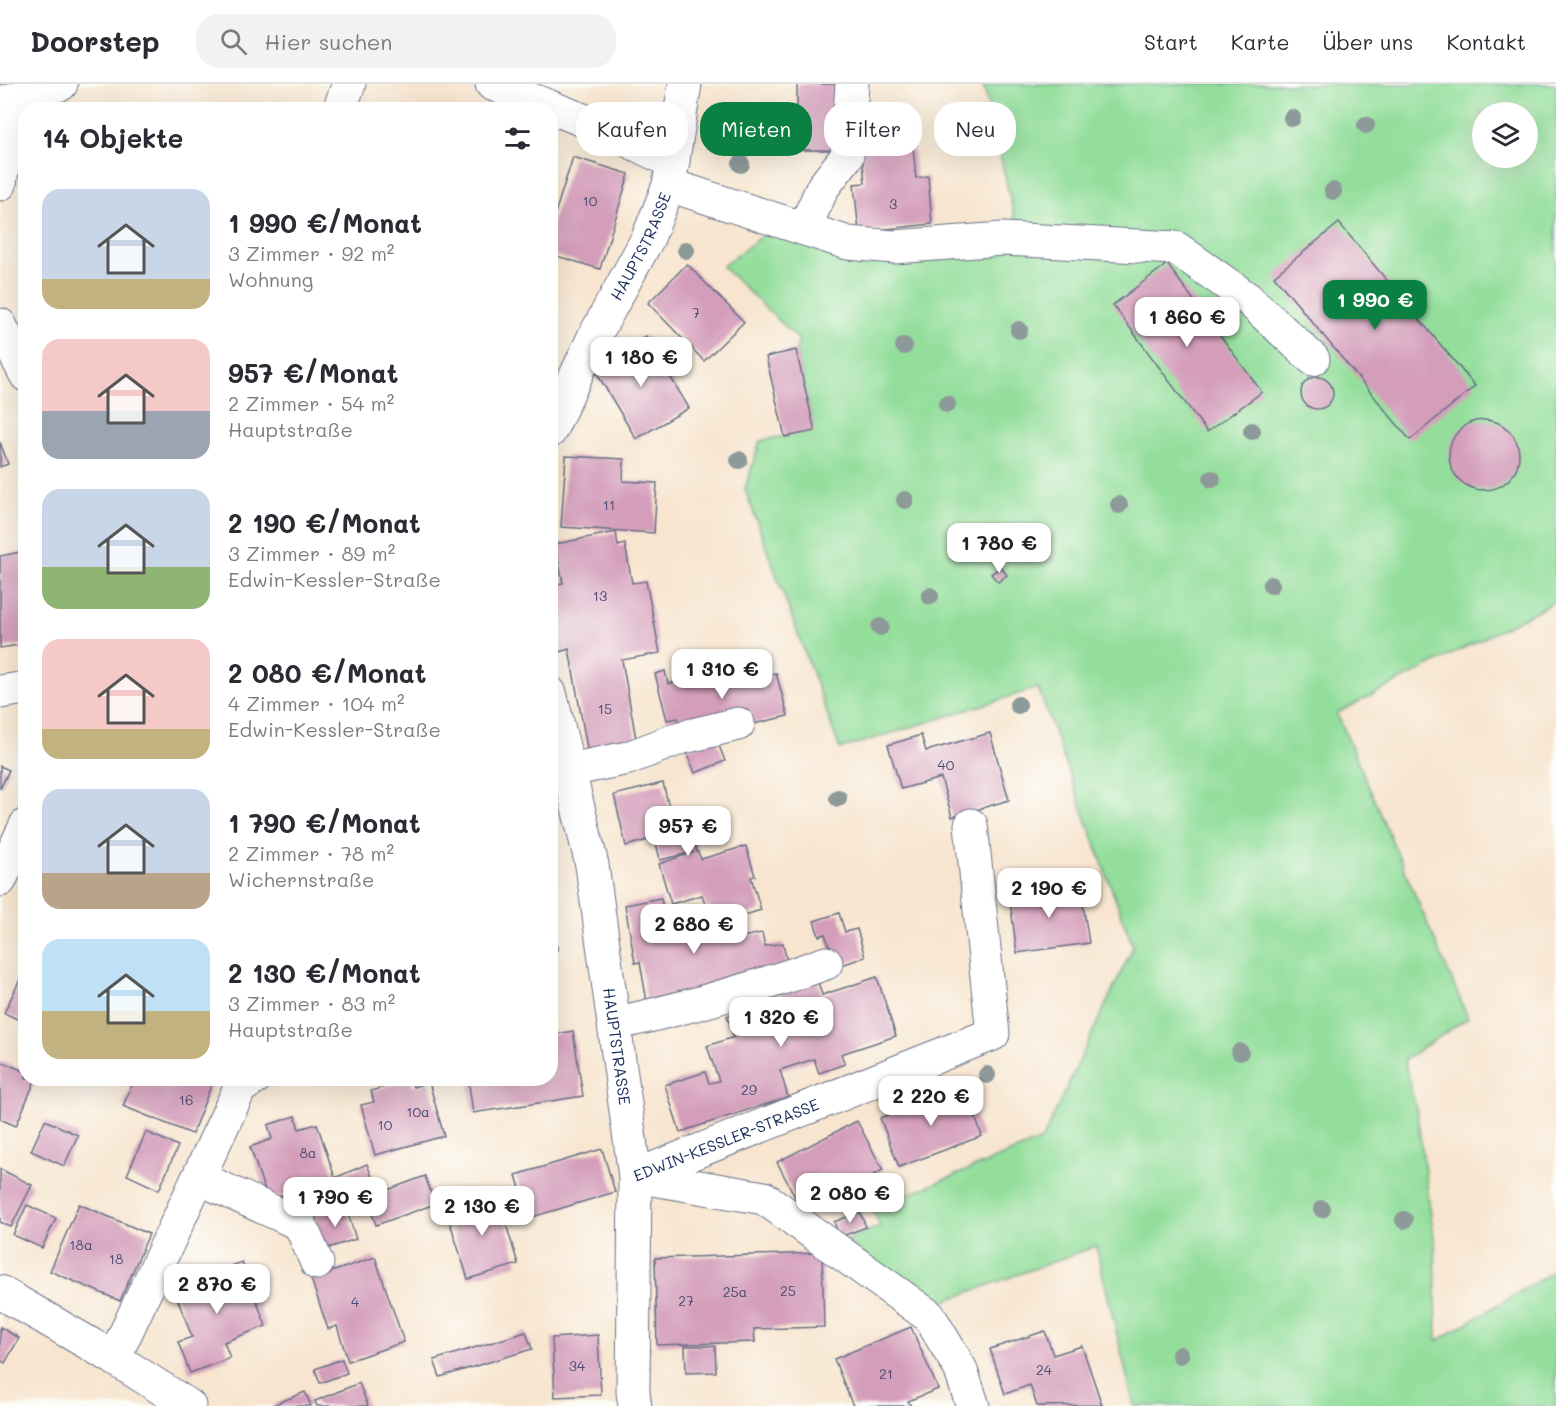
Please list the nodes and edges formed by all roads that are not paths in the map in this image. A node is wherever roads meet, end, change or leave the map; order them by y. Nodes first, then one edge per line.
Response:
1 (62, 84) edge
2 (349, 84) edge
3 (492, 84) edge
4 (685, 84) edge
5 (852, 84) edge
6 (7, 101) edge
7 (342, 102) edge
8 (537, 102) edge
9 (558, 110) edge
10 (671, 174) junction
11 (0, 184) edge
12 (804, 229) junction
13 (0, 325) edge
14 (1313, 359) dead end
15 (18, 360) edge
16 (558, 414) edge
17 (18, 689) edge
18 (0, 692) edge
19 (738, 724) dead end
20 (558, 725) edge
21 (569, 770) junction
22 (971, 825) dead end
23 (18, 842) edge
24 (0, 880) edge
25 (18, 888) edge
26 (0, 889) edge
27 (826, 963) dead end
28 (614, 1024) junction
29 (243, 1086) edge
30 (635, 1176) junction
31 (199, 1178) junction
32 (317, 1263) dead end
33 (0, 1292) edge
34 (114, 1358) junction
35 (189, 1406) edge
36 (635, 1406) edge
37 (973, 1406) edge

1 - 6 street
2 - 7 street
3 - 8 street
4 - 10 street, HAUPTSTRASSE
5 - 12 street
6 - 11 street
9 - 10 street
10 - 12 street
10 - 16 street, HAUPTSTRASSE
12 - 14 street
13 - 15 street
17 - 18 street
19 - 21 street
20 - 21 street, HAUPTSTRASSE
21 - 28 street, HAUPTSTRASSE
22 - 30 street, EDWIN-KESSLER-STRASSE
23 - 24 street
25 - 26 street
27 - 28 street
28 - 30 street, HAUPTSTRASSE
29 - 31 street
30 - 36 street, HAUPTSTRASSE
30 - 37 street, EDWIN-KESSLER-STRASSE
31 - 32 street
31 - 34 street
33 - 34 street
34 - 35 street

